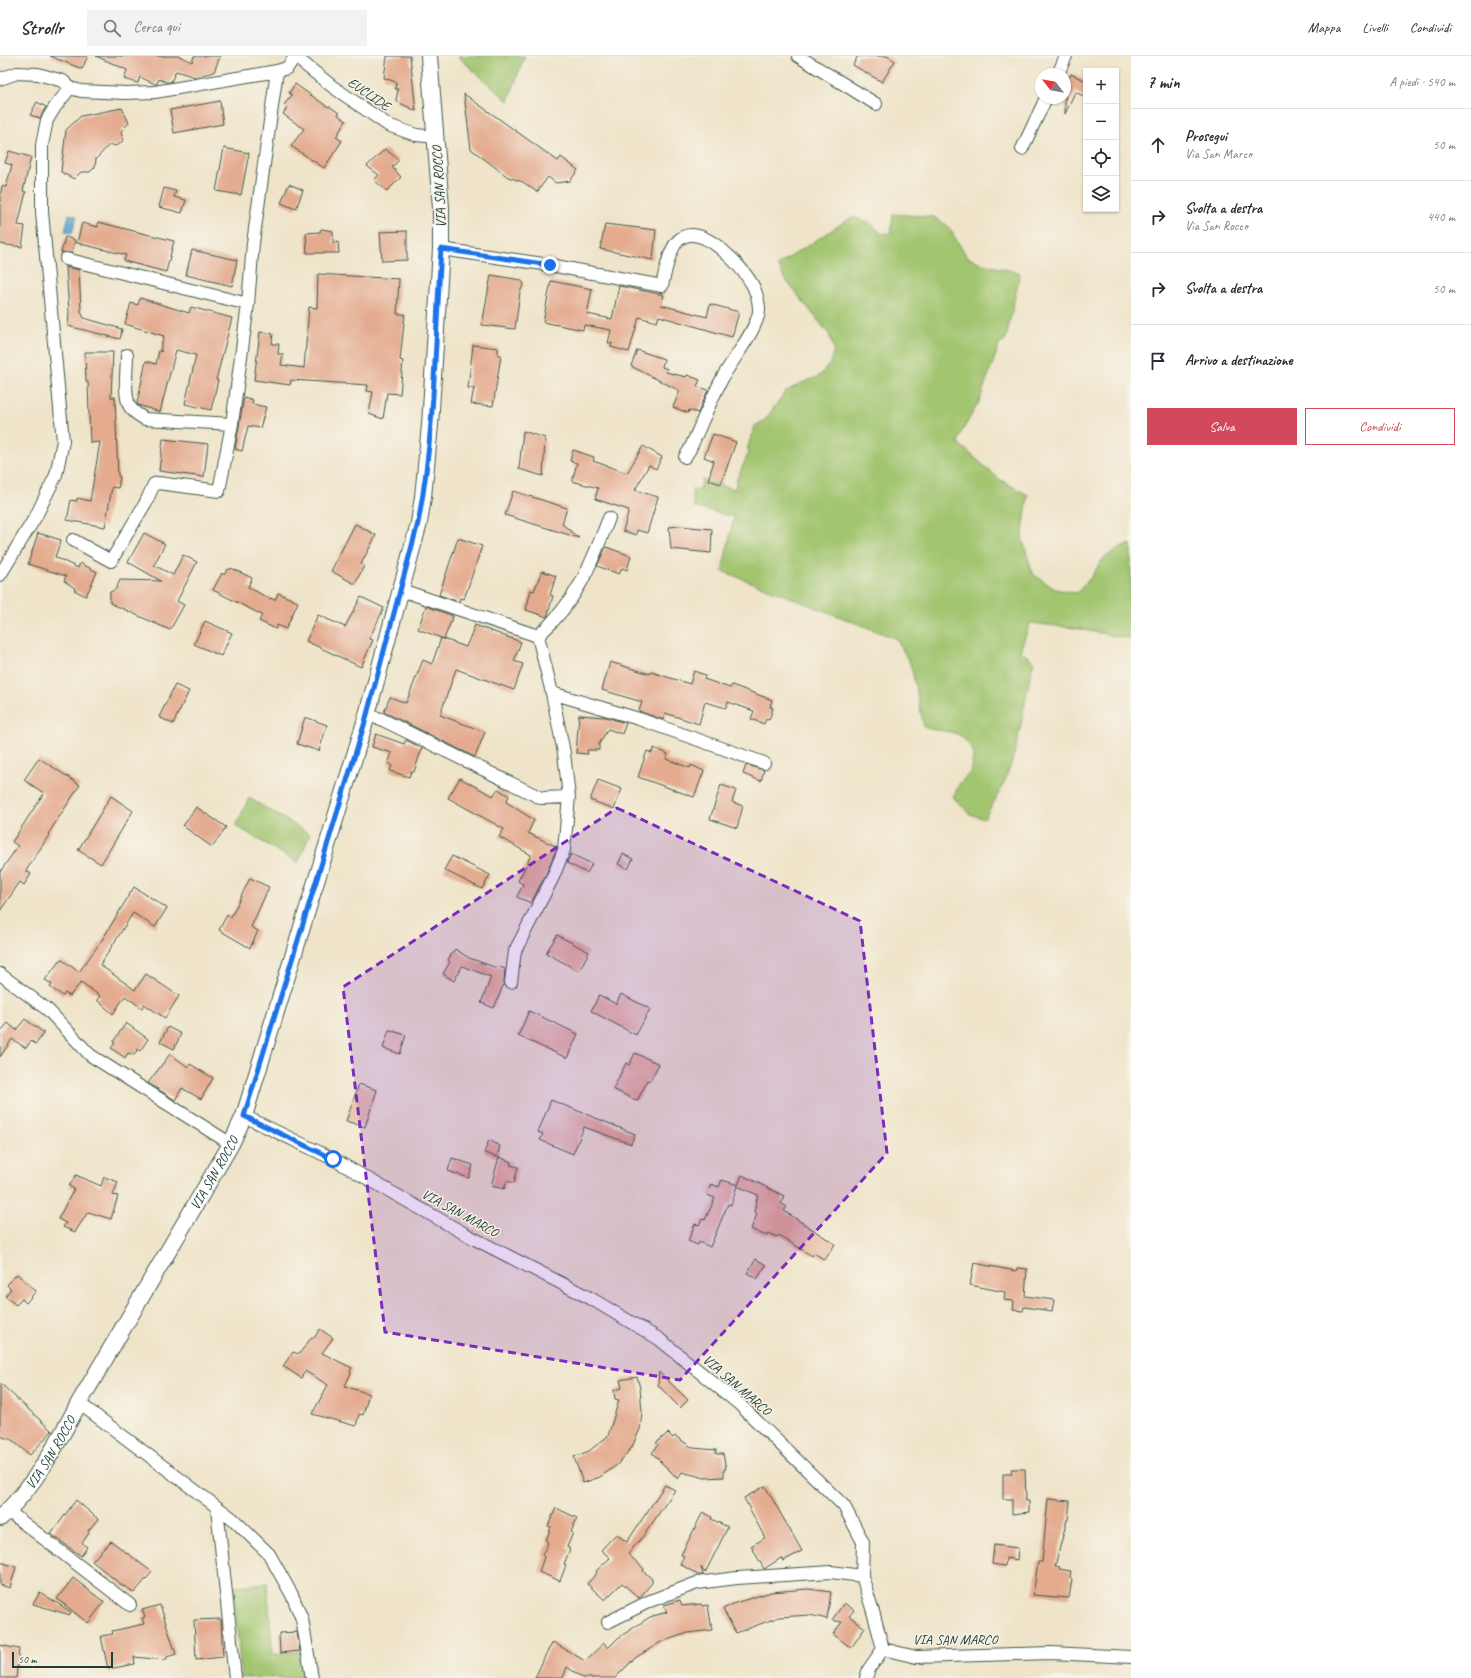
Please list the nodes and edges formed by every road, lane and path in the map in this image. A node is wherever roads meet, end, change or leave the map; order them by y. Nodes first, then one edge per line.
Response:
1 (294, 56) edge
2 (429, 56) edge
3 (798, 56) edge
4 (1066, 56) edge
5 (1061, 68) edge
6 (277, 71) junction
7 (0, 79) edge
8 (70, 88) junction
9 (876, 104) dead end
10 (1043, 104) edge
11 (437, 137) junction
12 (1022, 149) dead end
13 (441, 249) junction
14 (66, 259) dead end
15 (248, 304) junction
16 (127, 355) dead end
17 (232, 424) junction
18 (685, 457) dead end
19 (609, 518) dead end
20 (73, 540) dead end
21 (0, 575) edge
22 (401, 590) junction
23 (538, 636) junction
24 (552, 693) junction
25 (367, 715) junction
26 (764, 763) dead end
27 (569, 797) junction
28 (0, 974) edge
29 (511, 982) dead end
30 (244, 1116) junction
31 (231, 1144) junction
32 (79, 1403) junction
33 (218, 1508) junction
34 (4, 1514) edge
35 (862, 1576) junction
36 (130, 1605) dead end
37 (608, 1622) dead end
38 (883, 1649) junction
39 (1131, 1657) edge
40 (235, 1678) edge
41 (312, 1678) edge
42 (866, 1678) edge

1 - 6 street
1 - 11 street, EUCLIDE
2 - 11 street, VIA SAN ROCCO
3 - 9 street
4 - 5 street
6 - 8 street
6 - 15 street
7 - 8 street
8 - 21 street
10 - 12 street
11 - 13 street, VIA SAN ROCCO
13 - 18 street
13 - 22 street, VIA SAN ROCCO
14 - 15 street
15 - 17 street
16 - 17 street
17 - 20 street
19 - 23 street
22 - 23 street
22 - 25 street, VIA SAN ROCCO
23 - 24 street
24 - 26 street
24 - 27 street
25 - 27 street
25 - 30 street, VIA SAN ROCCO
27 - 29 street
28 - 31 street
30 - 31 street, VIA SAN ROCCO
30 - 35 street, VIA SAN MARCO
31 - 32 street, VIA SAN ROCCO
32 - 33 street
32 - 34 street, VIA SAN ROCCO
33 - 40 street
33 - 41 street
34 - 36 street
35 - 37 street
35 - 38 street, VIA SAN MARCO
38 - 39 street, VIA SAN MARCO
38 - 42 street

